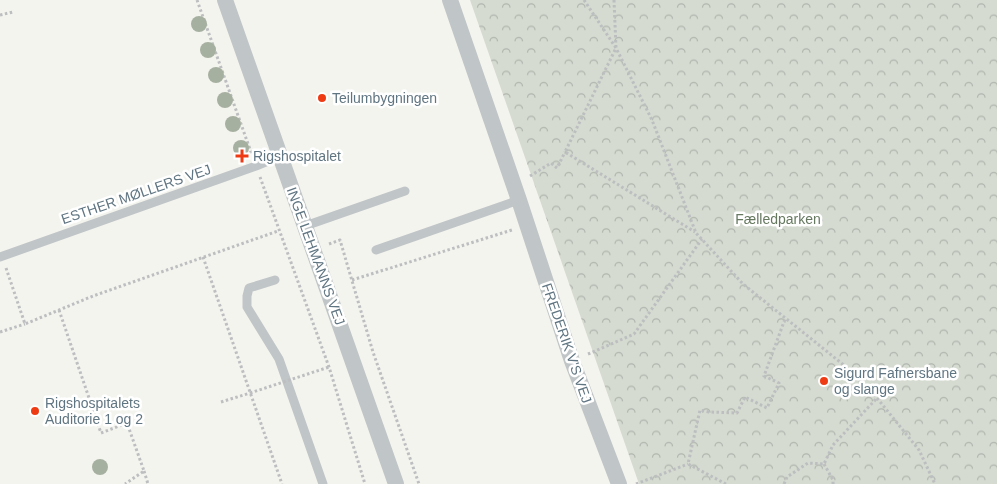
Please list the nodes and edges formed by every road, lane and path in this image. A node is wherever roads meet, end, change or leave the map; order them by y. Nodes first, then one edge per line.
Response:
1 (196, 0) edge
2 (225, 0) edge
3 (450, 0) edge
4 (584, 0) edge
5 (614, 0) edge
6 (12, 12) dead end
7 (0, 15) edge
8 (616, 48) junction
9 (565, 152) junction
10 (280, 156) junction
11 (256, 166) junction
12 (405, 190) dead end
13 (517, 193) junction
14 (527, 225) junction
15 (305, 226) junction
16 (278, 231) junction
17 (696, 232) junction
18 (702, 239) junction
19 (340, 240) dead end
20 (376, 250) dead end
21 (0, 257) edge
22 (203, 257) junction
23 (6, 268) dead end
24 (275, 280) dead end
25 (352, 280) junction
26 (58, 310) junction
27 (785, 318) junction
28 (24, 324) junction
29 (0, 332) edge
30 (572, 361) junction
31 (328, 368) junction
32 (250, 393) junction
33 (877, 398) junction
34 (222, 402) dead end
35 (688, 464) junction
36 (824, 464) junction
37 (144, 471) junction
38 (124, 484) edge
39 (148, 484) edge
40 (282, 484) edge
41 (323, 484) edge
42 (365, 484) edge
43 (396, 484) edge
44 (419, 484) edge
45 (619, 484) edge
46 (636, 484) edge
47 (726, 484) edge
48 (784, 484) edge
49 (833, 484) edge
50 (934, 484) edge

1 - 11 path
2 - 10 street, INGE LEHMANNS VEJ
3 - 13 street, FREDERIK V'S VEJ
4 - 8 path
5 - 8 path
6 - 7 path
8 - 9 path
8 - 17 path
9 - 13 path
9 - 17 path
10 - 11 lane, ESTHER MØLLERS VEJ
10 - 15 street, INGE LEHMANNS VEJ
11 - 16 path
11 - 21 lane, ESTHER MØLLERS VEJ
12 - 15 lane
13 - 14 street, FREDERIK V'S VEJ
13 - 20 lane
14 - 25 path
14 - 30 street, FREDERIK V'S VEJ
15 - 43 street, INGE LEHMANNS VEJ
16 - 22 path
16 - 31 path
17 - 18 path
18 - 27 path
18 - 30 path
19 - 25 path
22 - 26 path
22 - 32 path
23 - 28 path
24 - 41 lane
25 - 44 path
26 - 28 path
26 - 37 path
27 - 33 path
27 - 35 path
28 - 29 path
30 - 45 street, FREDERIK V'S VEJ
31 - 32 path, bridge
31 - 42 path
32 - 34 path
32 - 40 path
33 - 36 path
33 - 50 path
35 - 46 path
35 - 47 path
36 - 48 path
36 - 49 path
37 - 38 path
37 - 39 path

